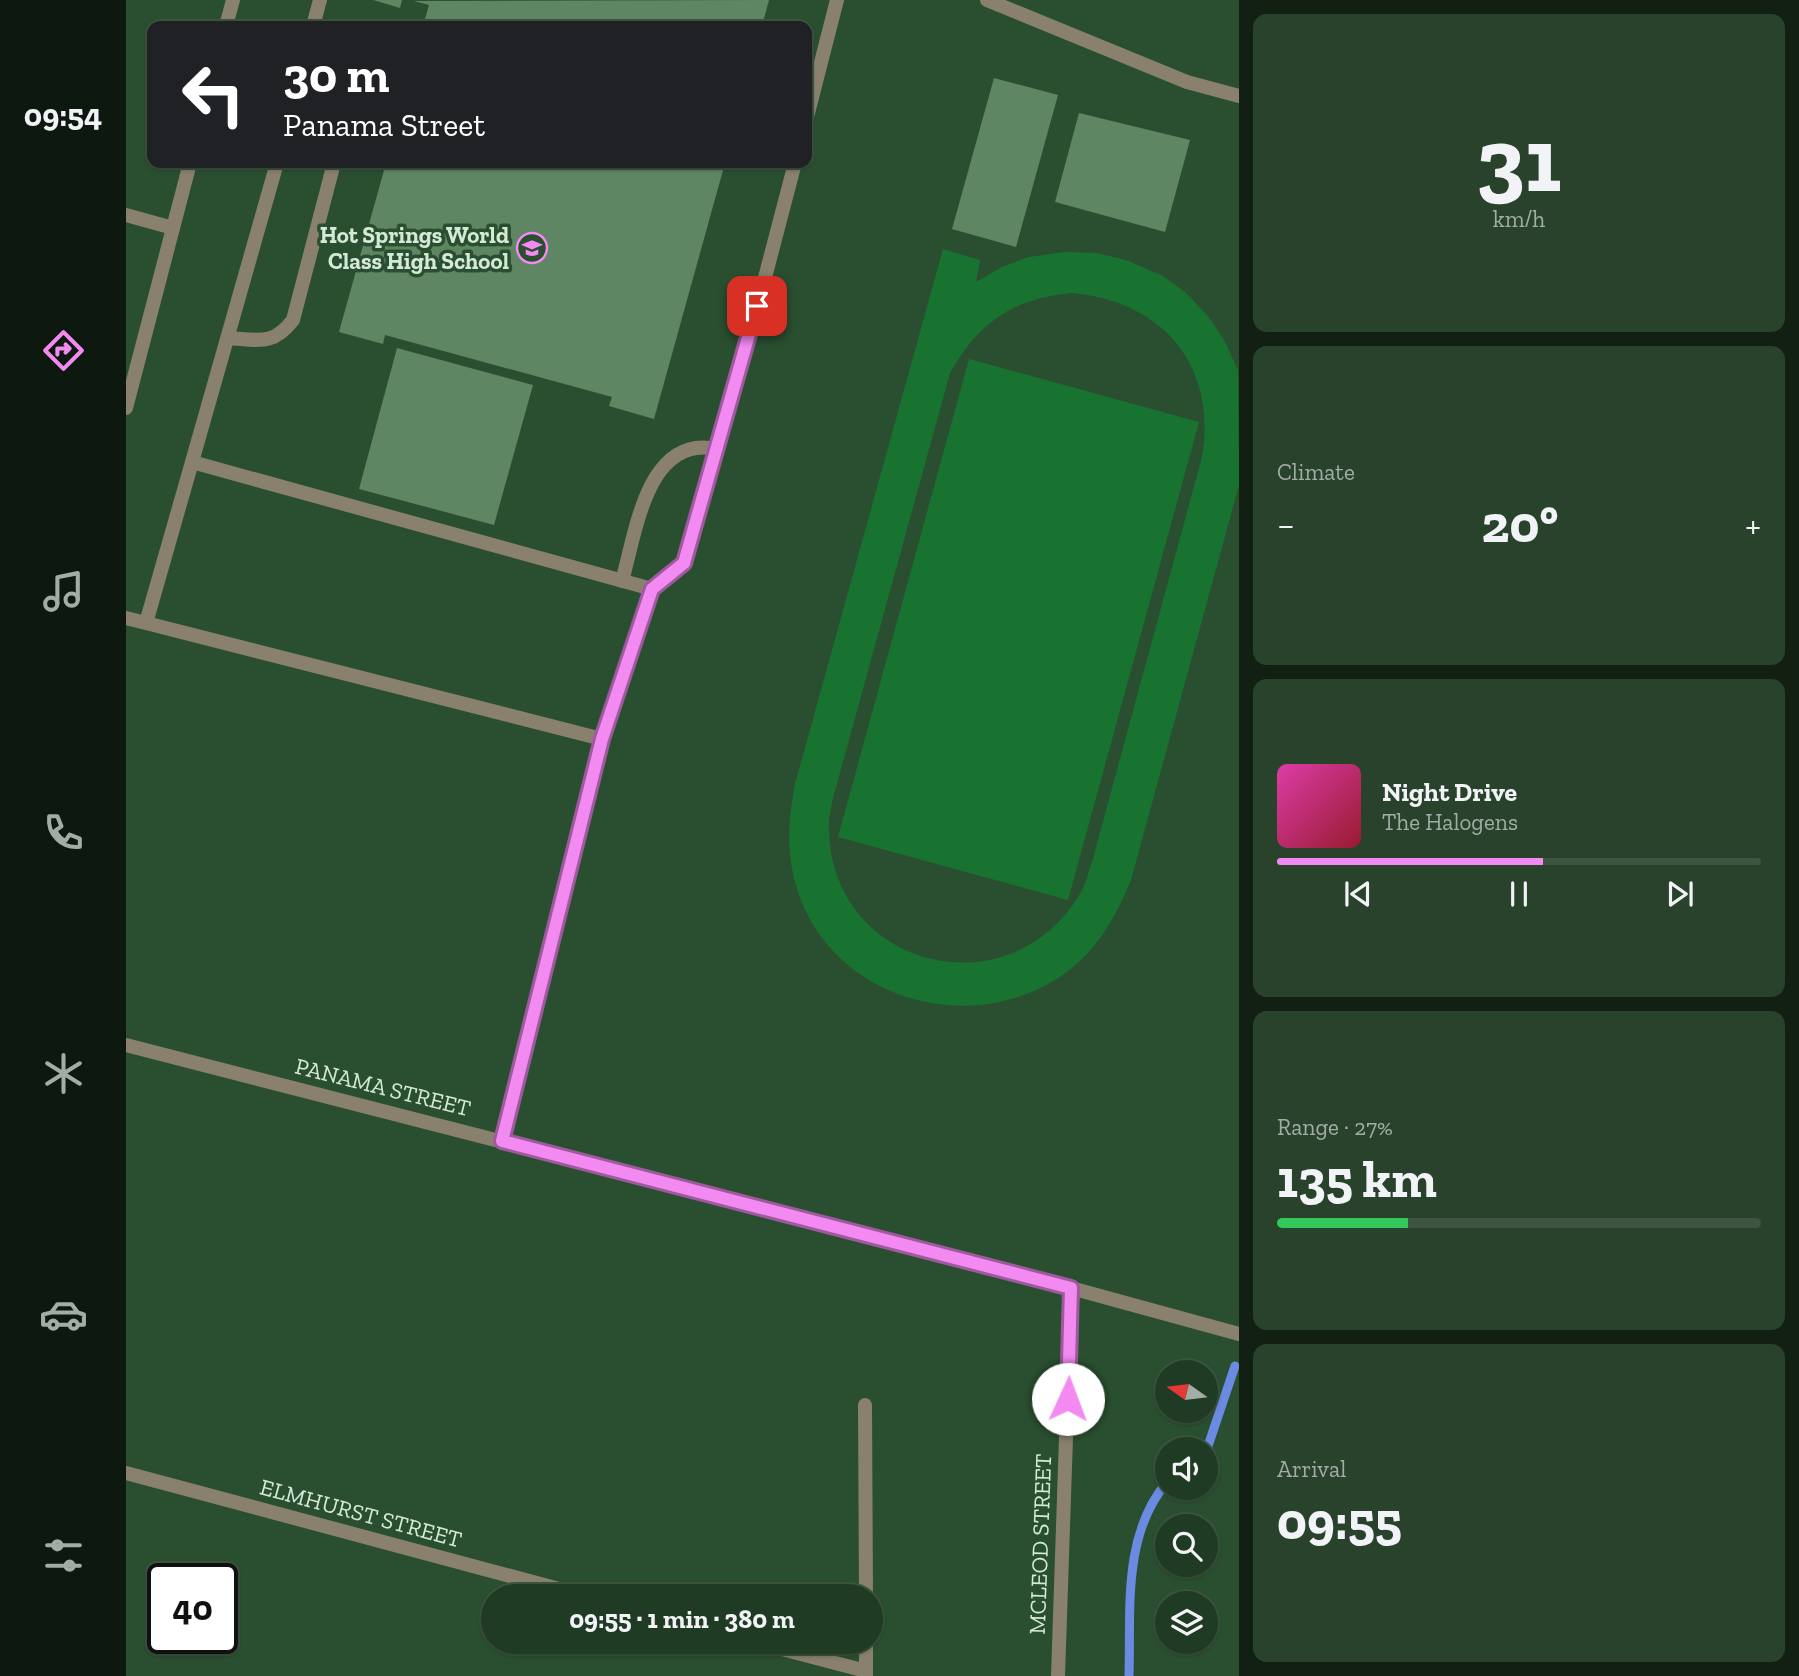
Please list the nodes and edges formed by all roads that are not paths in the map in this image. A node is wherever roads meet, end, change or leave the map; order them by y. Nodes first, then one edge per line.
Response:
1 (233, 0) edge
2 (320, 0) edge
3 (837, 0) edge
4 (986, 0) edge
5 (227, 21) edge
6 (318, 21) edge
7 (1239, 96) edge
8 (812, 98) edge
9 (189, 168) edge
10 (276, 168) edge
11 (333, 168) edge
12 (794, 168) edge
13 (126, 215) edge
14 (173, 228) junction
15 (229, 338) junction
16 (126, 408) edge
17 (717, 449) junction
18 (191, 462) junction
19 (622, 581) junction
20 (652, 589) junction
21 (126, 618) edge
22 (146, 623) junction
23 (602, 739) junction
24 (126, 1045) edge
25 (502, 1141) junction
26 (1071, 1288) junction
27 (1239, 1334) edge
28 (866, 1405) dead end
29 (126, 1473) edge
30 (540, 1584) edge
31 (866, 1584) edge
32 (797, 1654) edge
33 (866, 1654) edge
34 (866, 1674) edge
35 (1058, 1676) edge

1 - 5 street
2 - 6 street
3 - 8 street
4 - 7 street
9 - 14 street
10 - 15 street
11 - 15 street
12 - 17 street
13 - 14 street
14 - 16 street
15 - 18 street
17 - 19 street
17 - 20 street
18 - 19 street
18 - 22 street
19 - 20 street
20 - 23 street
21 - 22 street
22 - 23 street
23 - 25 street
24 - 25 street, PANAMA STREET
25 - 26 street, PANAMA STREET
26 - 27 street, PANAMA STREET
26 - 35 street, MCLEOD STREET
28 - 31 street
29 - 30 street, ELMHURST STREET
32 - 34 street
33 - 34 street

